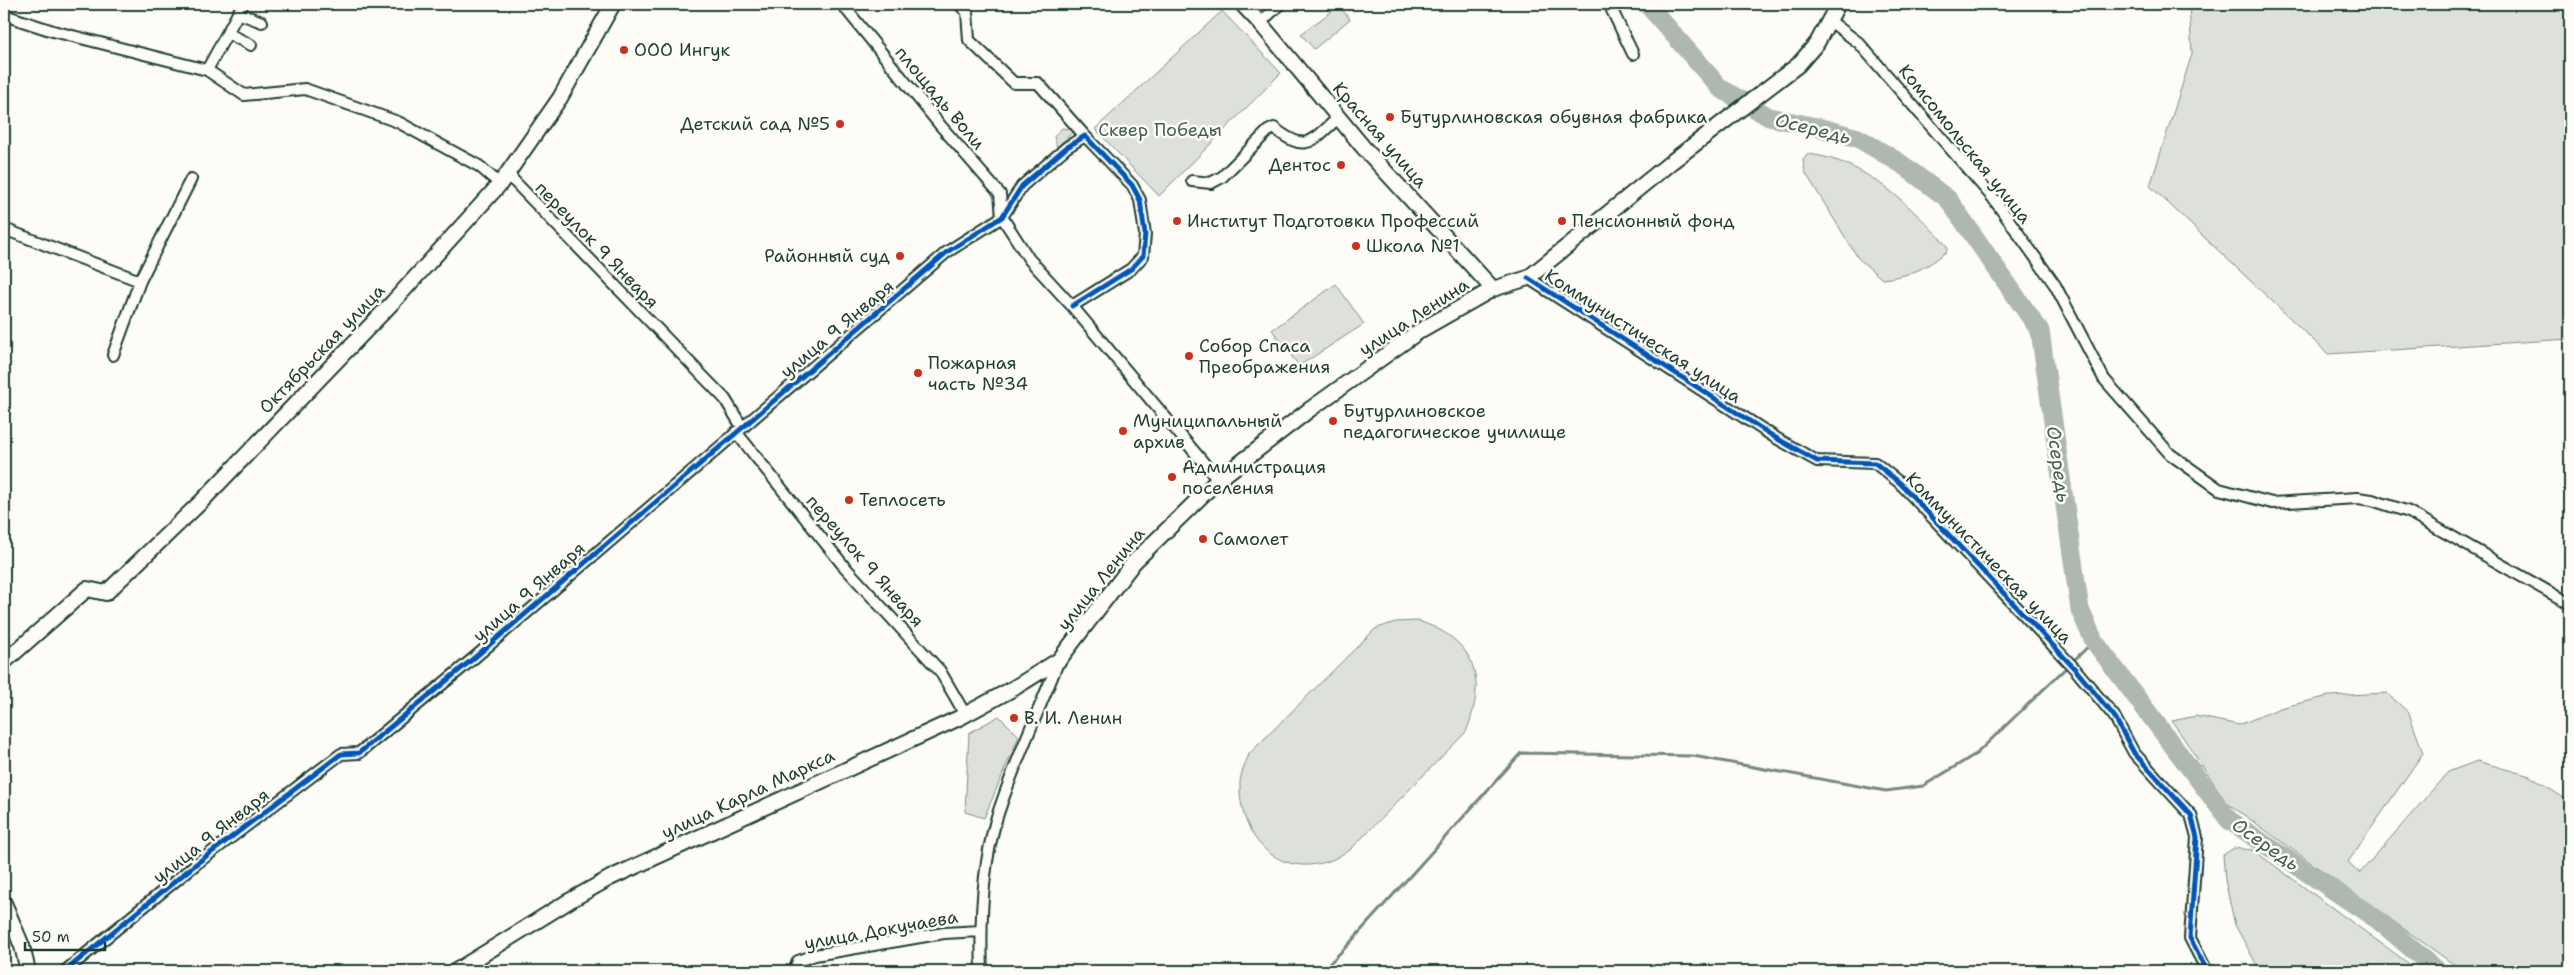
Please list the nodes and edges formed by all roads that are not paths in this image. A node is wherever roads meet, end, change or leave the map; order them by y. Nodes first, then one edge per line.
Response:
1 (613, 4) edge
2 (842, 4) edge
3 (960, 4) edge
4 (1242, 4) edge
5 (1280, 4) edge
6 (1609, 4) edge
7 (1838, 4) edge
8 (240, 8) edge
9 (4, 14) edge
10 (1830, 21) junction
11 (262, 22) dead end
12 (1260, 22) junction
13 (227, 33) junction
14 (251, 46) dead end
15 (1633, 54) dead end
16 (207, 70) junction
17 (1339, 117) junction
18 (1085, 136) junction
19 (509, 172) junction
20 (191, 179) dead end
21 (1192, 181) dead end
22 (500, 184) junction
23 (1002, 217) junction
24 (4, 229) edge
25 (1528, 278) junction
26 (140, 281) junction
27 (1493, 289) junction
28 (1072, 306) junction
29 (113, 355) dead end
30 (739, 430) junction
31 (1218, 480) junction
32 (2570, 604) edge
33 (1059, 660) junction
34 (4, 662) edge
35 (965, 714) junction
36 (4, 903) edge
37 (981, 931) junction
38 (28, 971) edge
39 (64, 971) edge
40 (456, 971) edge
41 (794, 971) edge
42 (982, 971) edge
43 (2207, 971) edge

1 - 19 main road, Октябрьская улица
2 - 23 street, площадь Воли
3 - 18 street
4 - 12 main road, Красная улица
5 - 12 street
6 - 15 street
7 - 10 main road, улица Ленина
8 - 11 street
8 - 13 street
9 - 16 street
10 - 25 main road, улица Ленина
10 - 32 street, Комсомольская улица
12 - 17 main road, Красная улица
13 - 14 street
13 - 16 street
16 - 22 street
17 - 21 street
17 - 27 main road, Красная улица
18 - 23 street
18 - 28 street
19 - 22 main road, Октябрьская улица
19 - 30 street, переулок 9 Января
20 - 26 street
22 - 34 main road, Октябрьская улица
23 - 28 street, площадь Воли
23 - 30 street, улица 9 Января
24 - 26 street
25 - 27 main road, улица Ленина
25 - 43 street, Коммунистическая улица
26 - 29 street
27 - 31 main road, улица Ленина
28 - 31 street, площадь Воли
30 - 35 street, переулок 9 Января
30 - 39 street, улица 9 Января
31 - 33 main road, улица Ленина
33 - 35 main road, улица Карла Маркса
33 - 37 street, улица Ленина
35 - 40 main road, улица Карла Маркса
36 - 38 main road
37 - 41 street, улица Докучаева
37 - 42 street, улица Ленина

